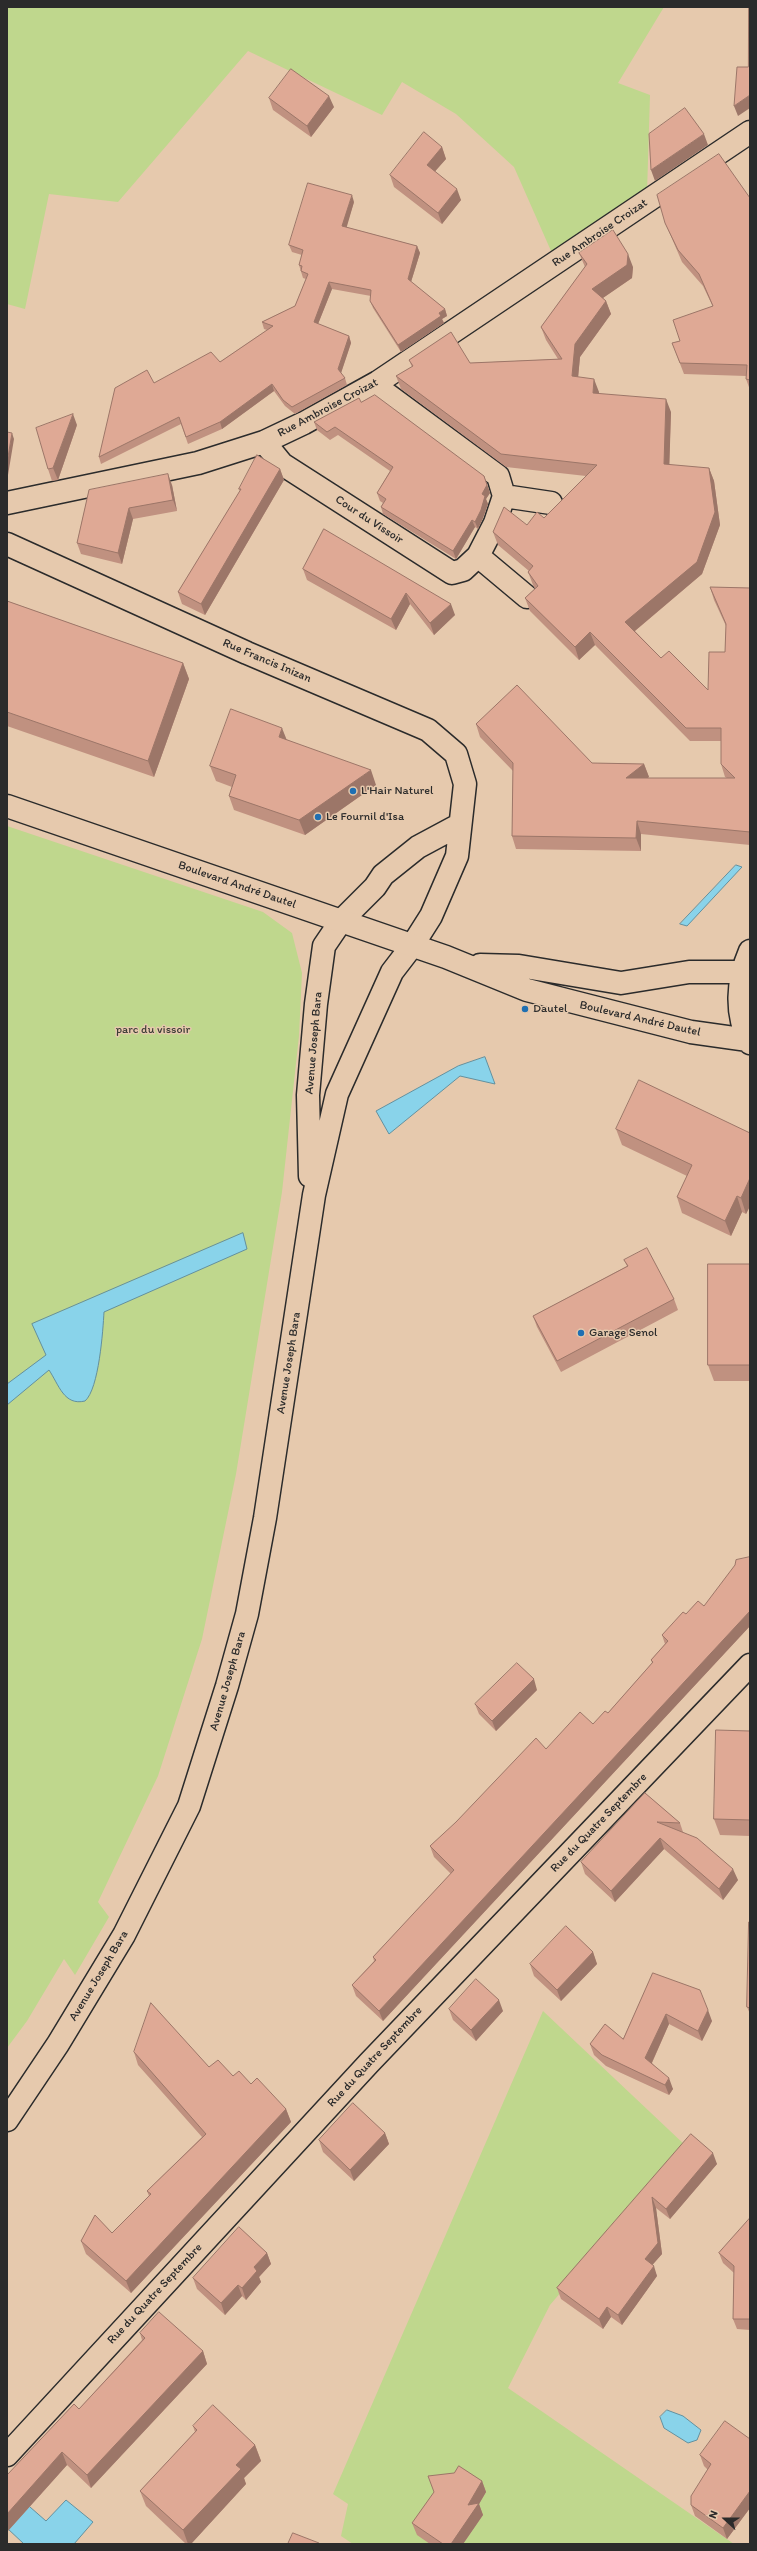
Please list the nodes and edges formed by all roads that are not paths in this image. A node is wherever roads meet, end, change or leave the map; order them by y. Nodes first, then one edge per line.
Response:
1 (750, 132) edge
2 (378, 382) junction
3 (264, 442) junction
4 (504, 496) junction
5 (7, 503) edge
6 (551, 503) dead end
7 (7, 544) edge
8 (478, 556) junction
9 (527, 597) edge
10 (7, 806) edge
11 (459, 825) junction
12 (341, 921) junction
13 (412, 946) junction
14 (750, 951) edge
15 (467, 965) junction
16 (742, 972) junction
17 (749, 1041) edge
18 (314, 1195) junction
19 (750, 1665) edge
20 (7, 2120) edge
21 (7, 2455) edge

1 - 2 street, Rue Ambroise Croizat
2 - 3 street, Rue Ambroise Croizat
2 - 4 street
3 - 5 street, Rue Ambroise Croizat
3 - 8 street, Cour du Vissoir
4 - 6 street
4 - 8 street, Cour du Vissoir
7 - 11 street, Rue Francis Inizan
8 - 9 street
10 - 12 street, Boulevard André Dautel
11 - 12 street
11 - 13 street, Rue Francis Inizan
12 - 13 street, Boulevard André Dautel
12 - 18 street, Avenue Joseph Bara
13 - 15 street, Boulevard André Dautel
13 - 18 street, Avenue Joseph Bara
14 - 16 street
15 - 16 street, Boulevard André Dautel
15 - 17 street, Boulevard André Dautel
16 - 17 street
18 - 20 street, Avenue Joseph Bara
19 - 21 street, Rue du Quatre Septembre

